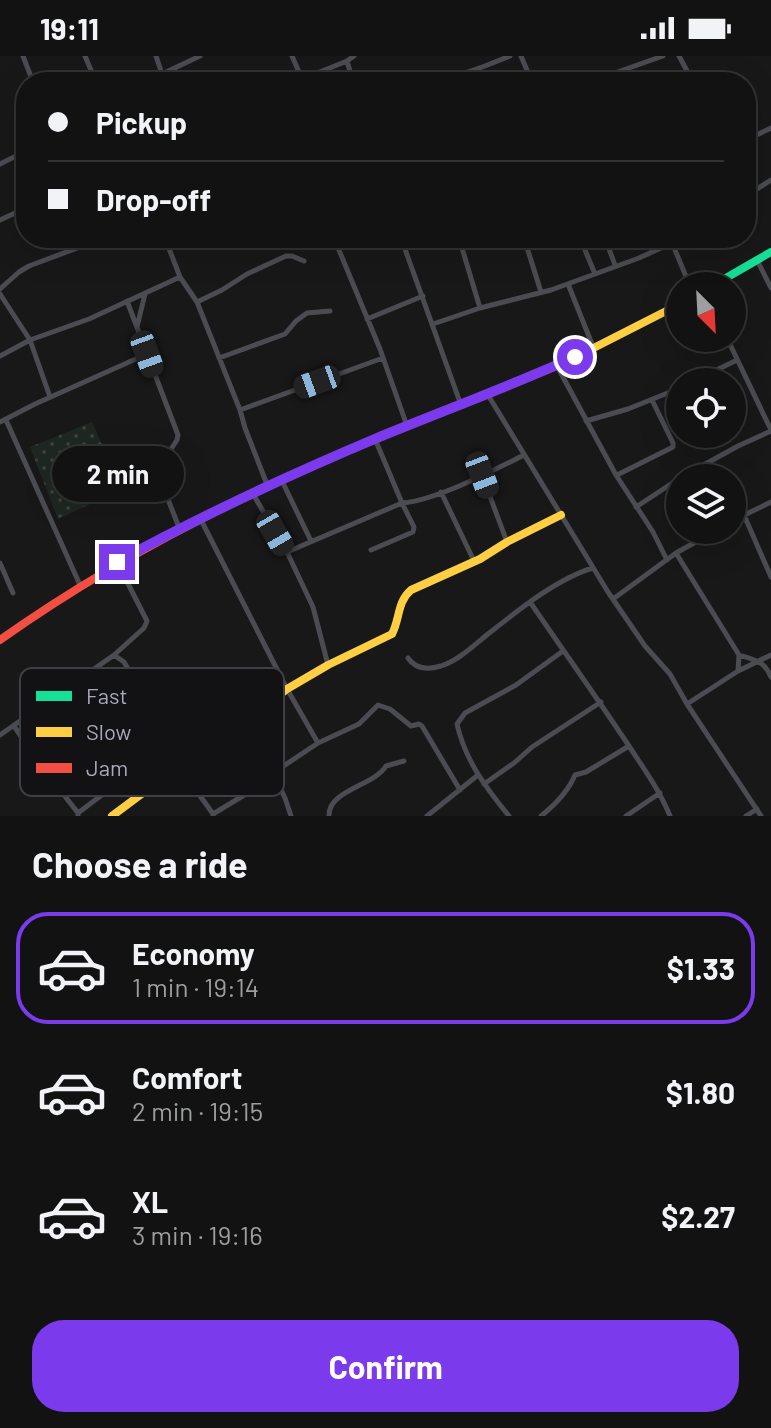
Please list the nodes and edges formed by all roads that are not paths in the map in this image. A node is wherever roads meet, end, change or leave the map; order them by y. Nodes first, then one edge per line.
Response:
1 (200, 56) edge
2 (354, 56) edge
3 (510, 56) edge
4 (663, 56) edge
5 (347, 61) junction
6 (176, 72) edge
7 (320, 72) edge
8 (350, 72) edge
9 (468, 72) edge
10 (618, 72) edge
11 (73, 248) edge
12 (169, 248) edge
13 (338, 248) edge
14 (405, 248) edge
15 (462, 248) edge
16 (528, 248) edge
17 (584, 248) edge
18 (609, 248) edge
19 (658, 248) edge
20 (674, 248) edge
21 (771, 252) edge
22 (757, 260) junction
23 (304, 261) dead end
24 (615, 265) junction
25 (684, 272) edge
26 (736, 272) edge
27 (595, 274) junction
28 (180, 277) junction
29 (568, 284) junction
30 (771, 288) edge
31 (0, 292) edge
32 (541, 292) junction
33 (145, 293) junction
34 (423, 296) junction
35 (127, 301) junction
36 (197, 302) junction
37 (480, 308) junction
38 (330, 311) dead end
39 (666, 311) edge
40 (367, 319) junction
41 (433, 324) junction
42 (137, 327) junction
43 (30, 340) junction
44 (594, 349) junction
45 (733, 352) edge
46 (147, 354) junction
47 (0, 356) edge
48 (219, 358) junction
49 (383, 358) junction
50 (737, 360) junction
51 (556, 366) junction
52 (721, 368) edge
53 (666, 394) edge
54 (488, 395) junction
55 (50, 397) junction
56 (652, 400) junction
57 (462, 406) junction
58 (240, 410) junction
59 (3, 421) edge
60 (586, 421) junction
61 (407, 426) junction
62 (0, 429) edge
63 (11, 431) junction
64 (771, 431) edge
65 (375, 439) junction
66 (524, 455) junction
67 (705, 464) edge
68 (482, 475) junction
69 (616, 475) junction
70 (282, 481) junction
71 (268, 487) junction
72 (666, 487) edge
73 (441, 492) junction
74 (253, 494) junction
75 (771, 502) edge
76 (402, 503) junction
77 (636, 507) junction
78 (746, 514) edge
79 (561, 515) junction
80 (200, 518) junction
81 (746, 520) edge
82 (180, 530) junction
83 (311, 542) junction
84 (507, 542) junction
85 (692, 544) edge
86 (371, 550) dead end
87 (287, 552) junction
88 (676, 553) junction
89 (667, 560) junction
90 (474, 561) junction
91 (117, 562) junction
92 (0, 563) edge
93 (593, 568) junction
94 (771, 577) edge
95 (80, 586) junction
96 (13, 593) dead end
97 (613, 599) junction
98 (530, 602) junction
99 (0, 640) edge
100 (563, 651) junction
101 (114, 655) junction
102 (739, 655) junction
103 (408, 658) dead end
104 (771, 658) edge
105 (757, 661) junction
106 (328, 665) junction
107 (767, 667) junction
108 (96, 668) edge
109 (127, 668) edge
110 (276, 668) edge
111 (738, 671) junction
112 (771, 677) edge
113 (284, 683) edge
114 (287, 689) junction
115 (284, 691) edge
116 (601, 702) junction
117 (687, 704) junction
118 (20, 722) edge
119 (14, 726) junction
120 (0, 735) edge
121 (20, 735) edge
122 (318, 743) junction
123 (629, 746) junction
124 (404, 761) dead end
125 (284, 766) edge
126 (478, 775) junction
127 (484, 784) junction
128 (460, 790) junction
129 (660, 793) junction
130 (65, 796) edge
131 (102, 796) edge
132 (139, 796) edge
133 (201, 796) edge
134 (243, 796) edge
135 (284, 796) edge
136 (757, 809) junction
137 (78, 815) edge
138 (213, 815) edge
139 (112, 816) edge
140 (291, 816) edge
141 (329, 816) edge
142 (427, 816) edge
143 (509, 816) edge
144 (541, 816) edge
145 (626, 816) edge
146 (670, 816) edge
147 (746, 816) edge
148 (761, 816) edge

1 - 6 street
2 - 5 street
3 - 9 street
4 - 10 street
5 - 7 street
5 - 8 street
11 - 31 street
12 - 28 street
13 - 40 street
14 - 34 street
15 - 37 street
16 - 32 street
17 - 27 street
18 - 24 street
19 - 24 street
20 - 25 street
21 - 22 street
22 - 26 street
22 - 30 street
23 - 36 street
24 - 27 street
27 - 29 street
28 - 33 street
28 - 36 street
29 - 32 street
29 - 44 street
31 - 43 street
32 - 37 street
33 - 35 street
33 - 42 street
34 - 40 street
34 - 41 street
35 - 42 street
35 - 43 street
36 - 48 street
37 - 41 street
38 - 48 street
39 - 44 street
40 - 49 street
41 - 57 street
42 - 46 street
43 - 47 street
43 - 55 street
44 - 51 street
45 - 50 street
46 - 55 street
46 - 82 street
48 - 58 street
49 - 58 street
49 - 61 street
50 - 52 street
50 - 64 street
51 - 54 street
51 - 60 street
53 - 56 street
54 - 57 street
54 - 66 street
55 - 59 street
56 - 60 street
56 - 69 street
57 - 61 street
58 - 71 street
59 - 63 street
60 - 69 street
61 - 65 street
62 - 63 street
63 - 95 street
64 - 67 street
65 - 70 street
65 - 76 street
66 - 68 street
66 - 79 street
68 - 73 street
68 - 84 street
69 - 77 street
70 - 71 street
70 - 83 street
71 - 74 street
72 - 77 street
73 - 76 street
73 - 90 street
74 - 80 street
74 - 87 street
75 - 78 street
76 - 83 street
76 - 86 street
77 - 89 street
79 - 84 street
79 - 93 street
80 - 82 street
80 - 110 street
81 - 94 street
82 - 91 street
83 - 87 street
84 - 90 street
85 - 88 street
87 - 106 street
88 - 89 street
88 - 102 street
89 - 97 street
90 - 106 street
91 - 95 street
91 - 101 street
92 - 96 street
93 - 97 street
93 - 98 street
95 - 99 street
97 - 117 street
98 - 100 street
98 - 103 street
100 - 116 street
100 - 126 street
101 - 108 street
101 - 109 street
102 - 105 street
102 - 111 street
104 - 105 street
104 - 107 street
105 - 107 street
105 - 111 street
106 - 114 street
107 - 112 street
111 - 117 street
113 - 114 street
114 - 115 street
114 - 122 street
116 - 123 street
116 - 127 street
117 - 136 street
118 - 119 street
119 - 120 street
119 - 121 street
122 - 125 street
122 - 128 street
123 - 129 street
123 - 144 street
124 - 141 street
126 - 127 street
126 - 128 street
127 - 143 street
128 - 142 street
129 - 145 street
129 - 146 street
130 - 137 street
131 - 137 street
132 - 139 street
133 - 138 street
134 - 138 street
135 - 140 street
136 - 147 street
136 - 148 street

